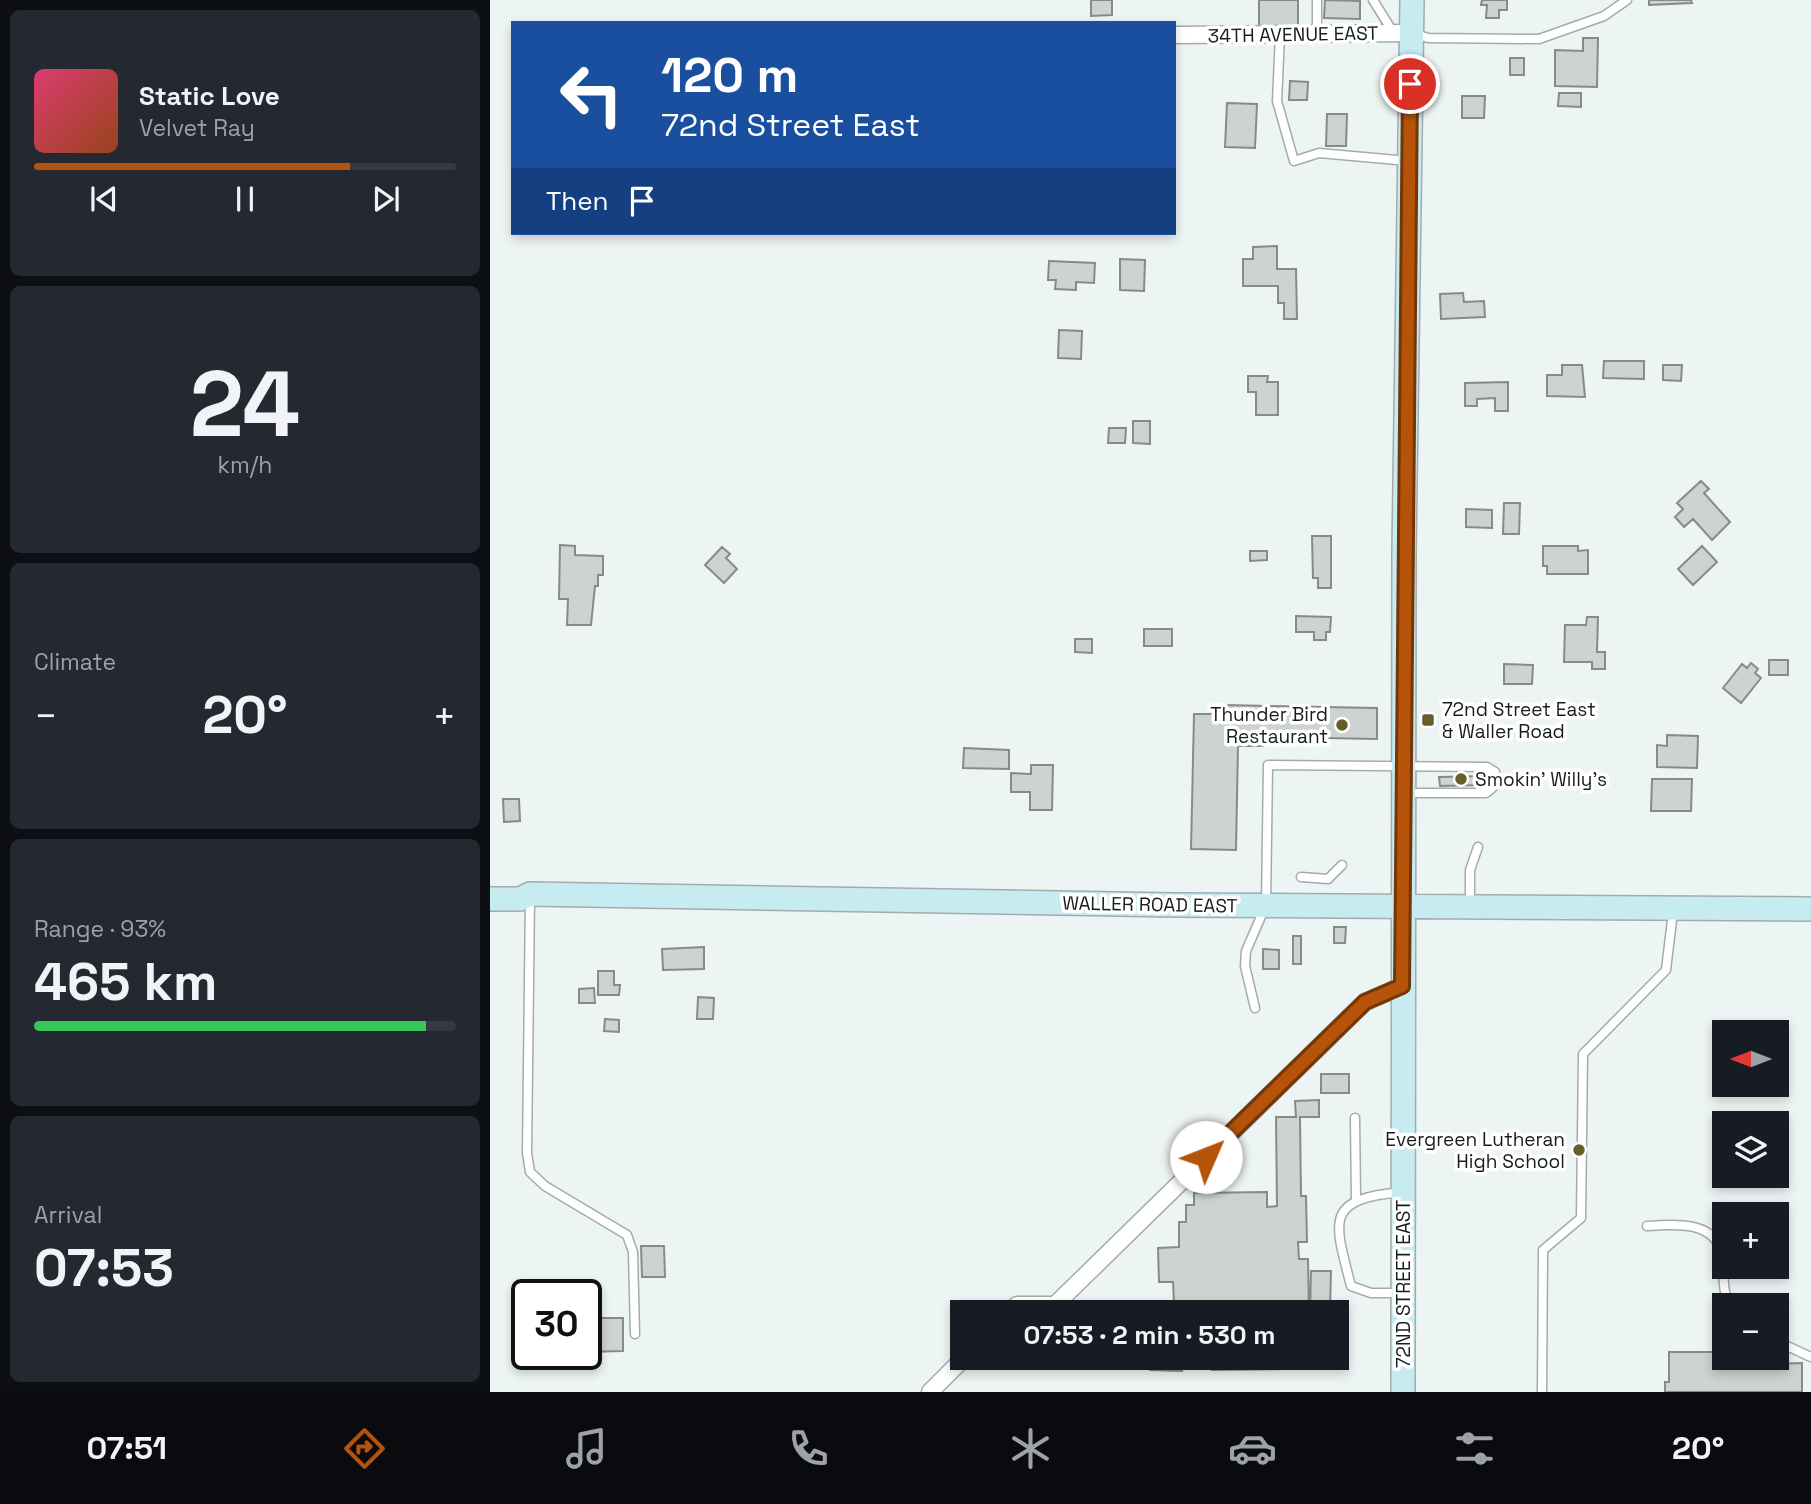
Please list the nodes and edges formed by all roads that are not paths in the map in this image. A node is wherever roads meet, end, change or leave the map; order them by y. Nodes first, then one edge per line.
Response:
1 (1317, 0) edge
2 (1373, 0) edge
3 (1412, 0) edge
4 (1628, 0) edge
5 (1402, 33) junction
6 (1176, 34) edge
7 (1280, 35) junction
8 (1317, 35) junction
9 (1408, 161) junction
10 (1403, 769) junction
11 (1403, 793) junction
12 (1478, 847) dead end
13 (1342, 866) dead end
14 (1301, 877) dead end
15 (530, 894) junction
16 (490, 899) edge
17 (1266, 905) junction
18 (1402, 905) junction
19 (1470, 907) junction
20 (1673, 908) junction
21 (1811, 909) edge
22 (1402, 986) junction
23 (1255, 1008) dead end
24 (1355, 1118) dead end
25 (1403, 1192) junction
26 (1356, 1200) junction
27 (1647, 1226) dead end
28 (1403, 1293) junction
29 (1723, 1293) edge
30 (1060, 1300) edge
31 (635, 1334) dead end
32 (1789, 1347) edge
33 (1811, 1357) edge
34 (952, 1370) edge
35 (930, 1392) edge
36 (1403, 1392) edge
37 (1542, 1392) edge

1 - 8 lane
2 - 5 lane
3 - 5 main road, 72ND STREET EAST
4 - 5 lane
5 - 8 street, 34TH AVENUE EAST
5 - 9 main road, 72ND STREET EAST
6 - 7 street, 34TH AVENUE EAST
7 - 8 street, 34TH AVENUE EAST
7 - 9 lane
9 - 10 main road, 72ND STREET EAST
10 - 11 main road, 72ND STREET EAST
10 - 11 lane
10 - 17 lane
11 - 18 main road, 72ND STREET EAST
12 - 19 lane
13 - 14 lane
15 - 16 main road, WALLER ROAD EAST
15 - 17 main road, WALLER ROAD EAST
15 - 31 lane
17 - 18 main road, WALLER ROAD EAST
17 - 23 lane
18 - 19 main road, WALLER ROAD EAST
18 - 22 main road, 72ND STREET EAST
19 - 20 main road, WALLER ROAD EAST
20 - 21 main road, WALLER ROAD EAST
20 - 37 lane
22 - 25 main road, 72ND STREET EAST
22 - 30 street
24 - 26 lane
25 - 26 lane
25 - 28 main road, 72ND STREET EAST
26 - 28 lane
27 - 29 lane
28 - 36 main road, 72ND STREET EAST
32 - 33 lane
34 - 35 street

